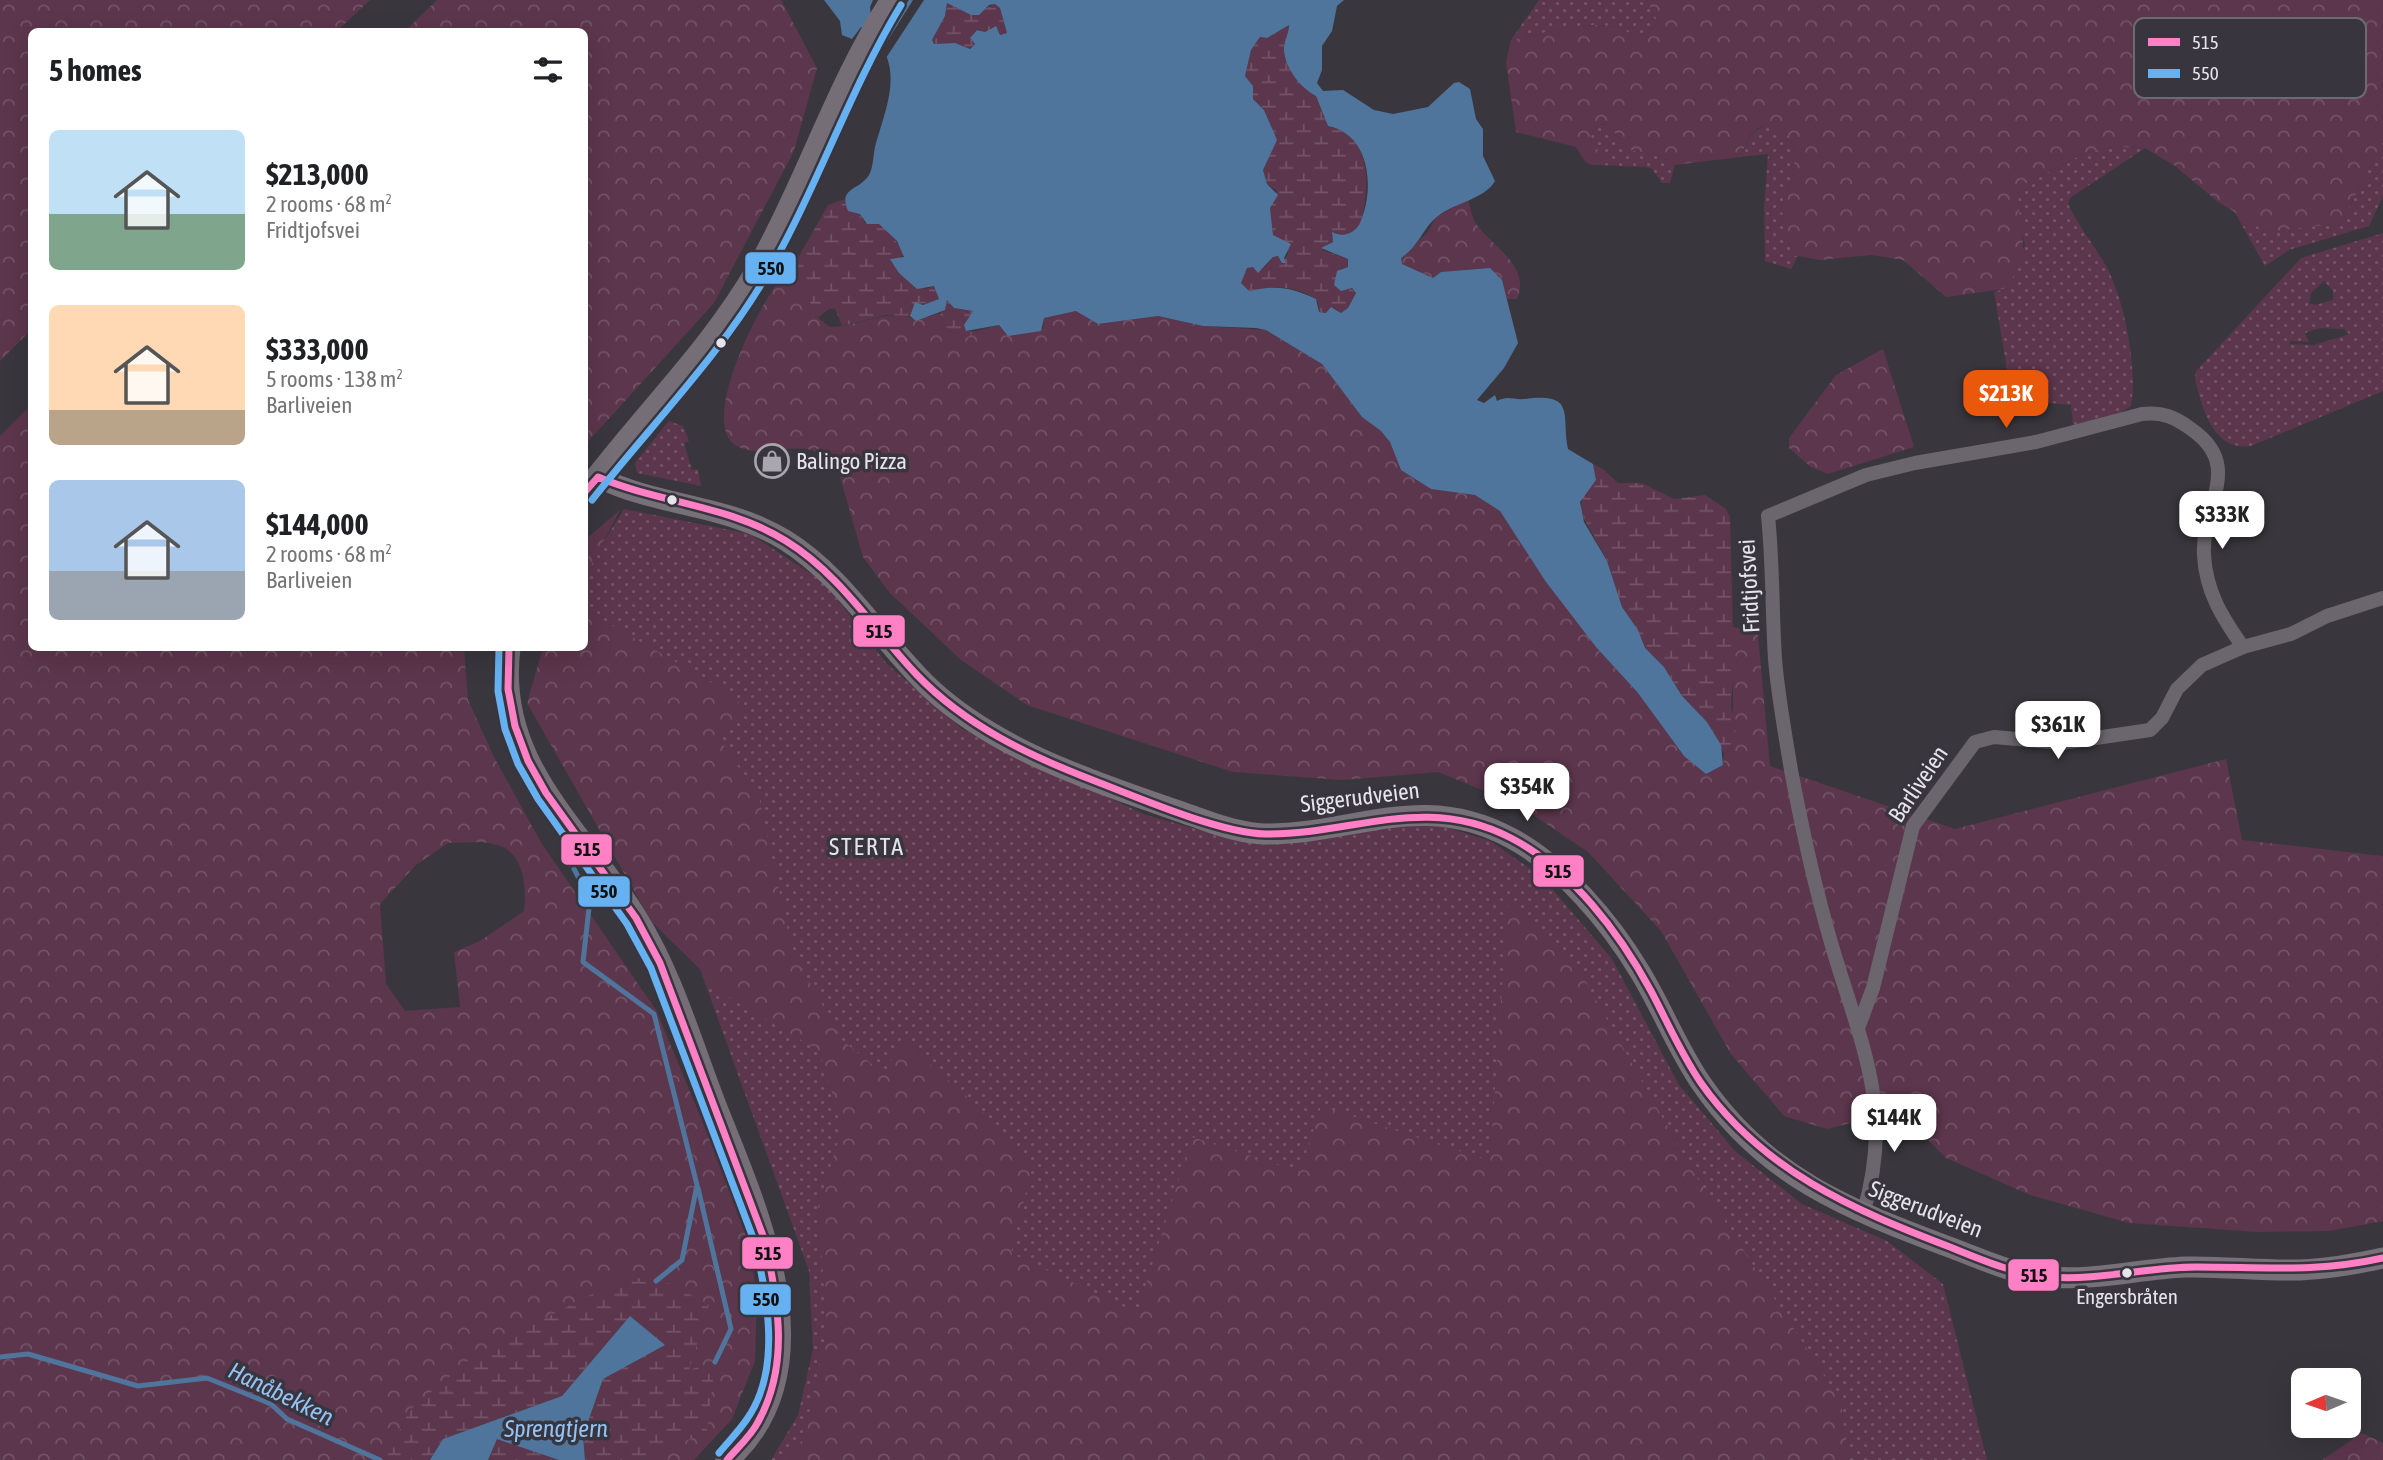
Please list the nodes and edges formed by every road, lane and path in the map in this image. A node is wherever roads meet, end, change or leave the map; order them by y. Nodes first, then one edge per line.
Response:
1 (880, 18) edge
2 (591, 485) edge
3 (2383, 598) edge
4 (2243, 647) junction
5 (509, 651) edge
6 (1858, 1028) junction
7 (1863, 1214) junction
8 (2383, 1258) edge
9 (727, 1460) edge

1 - 2 main road
2 - 7 main road, Siggerudveien
3 - 4 street, Barliveien
4 - 6 street, Barliveien
4 - 6 street, Fridtjofsvei
5 - 9 main road
6 - 7 street, Fridtjofsvei
7 - 8 main road, Siggerudveien

